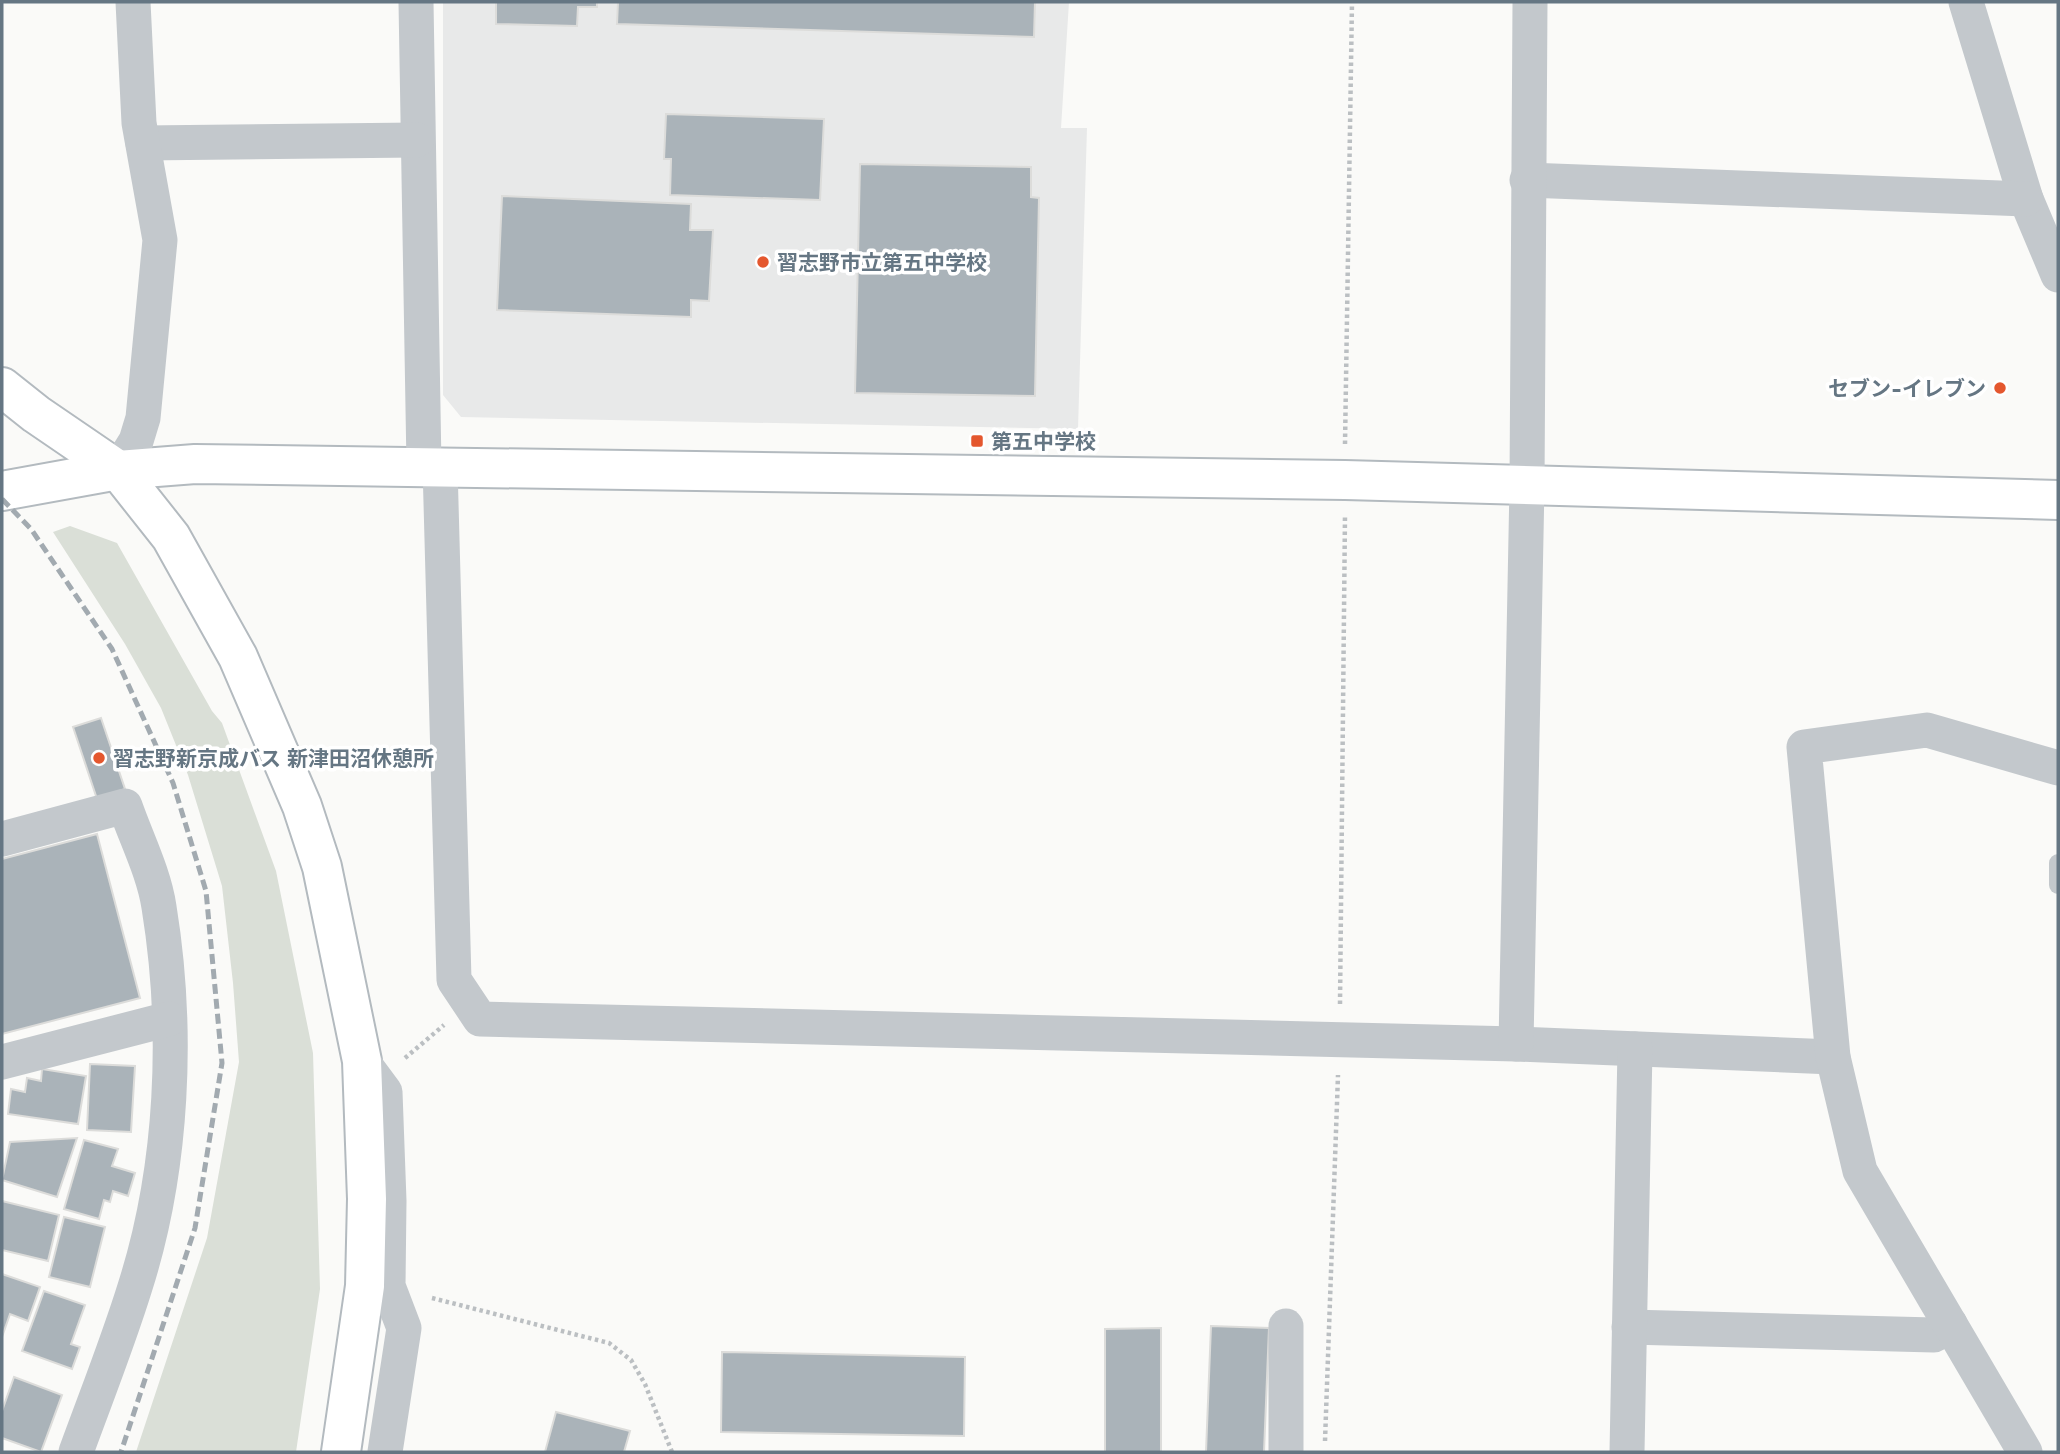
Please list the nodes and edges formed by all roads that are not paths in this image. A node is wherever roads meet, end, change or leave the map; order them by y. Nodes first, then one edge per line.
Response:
1 (133, 2) edge
2 (415, 2) edge
3 (1530, 2) edge
4 (1966, 2) edge
5 (417, 141) junction
6 (143, 143) junction
7 (1527, 180) junction
8 (2026, 199) junction
9 (2058, 275) edge
10 (2, 387) edge
11 (432, 466) junction
12 (118, 470) junction
13 (1527, 485) junction
14 (2, 491) edge
15 (2058, 500) edge
16 (2058, 768) edge
17 (2, 839) edge
18 (2058, 863) edge
19 (2058, 886) edge
20 (169, 1019) junction
21 (1516, 1044) junction
22 (1635, 1048) junction
23 (1833, 1058) junction
24 (362, 1061) junction
25 (2, 1062) edge
26 (1950, 1324) junction
27 (1286, 1326) dead end
28 (1629, 1327) junction
29 (76, 1452) edge
30 (341, 1452) edge
31 (385, 1452) edge
32 (1286, 1452) edge
33 (1626, 1452) edge
34 (2025, 1452) edge

1 - 6 street
2 - 5 street
3 - 7 street
4 - 8 street
5 - 6 street
5 - 11 street
6 - 12 street
7 - 8 street
7 - 13 street
8 - 9 street
10 - 12 street
11 - 12 street
11 - 13 street
11 - 21 street
12 - 14 street
12 - 24 street
13 - 15 street
13 - 21 street
16 - 23 street
17 - 20 street
18 - 19 lane
20 - 25 street
20 - 29 street
21 - 22 street
22 - 23 street
22 - 28 street
23 - 26 street
24 - 30 street
24 - 31 street
26 - 28 street
26 - 34 street
27 - 32 street
28 - 33 street

